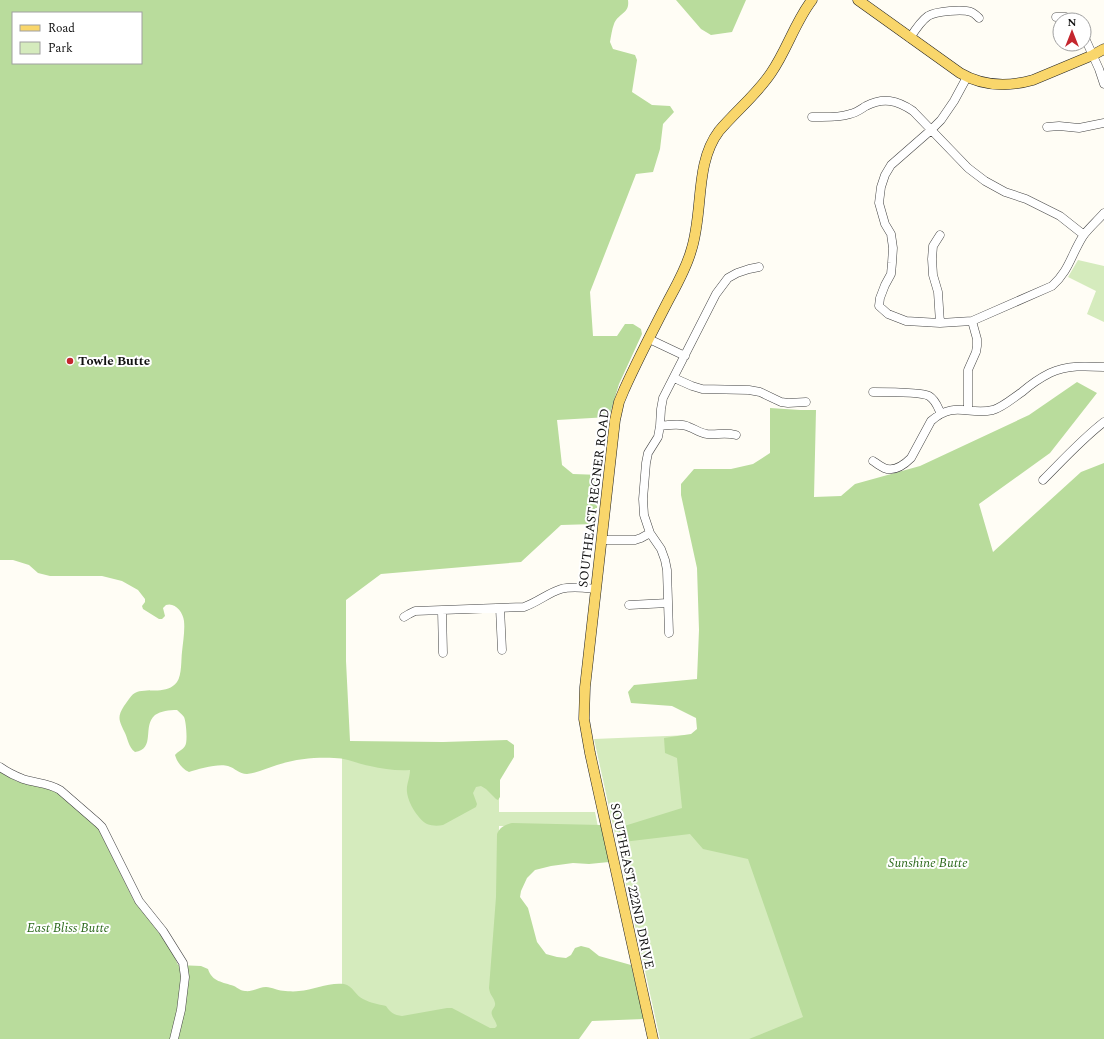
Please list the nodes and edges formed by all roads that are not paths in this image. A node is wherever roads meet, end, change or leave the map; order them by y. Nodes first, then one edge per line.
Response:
1 (812, 0) edge
2 (858, 0) edge
3 (979, 18) dead end
4 (910, 38) junction
5 (1104, 49) edge
6 (1092, 52) edge
7 (1093, 55) junction
8 (967, 77) junction
9 (1104, 84) edge
10 (812, 117) dead end
11 (1104, 123) edge
12 (1047, 127) dead end
13 (931, 130) junction
14 (1104, 213) edge
15 (940, 235) dead end
16 (1084, 235) junction
17 (759, 267) dead end
18 (972, 321) junction
19 (940, 323) junction
20 (649, 339) junction
21 (685, 356) junction
22 (1104, 367) edge
23 (674, 378) junction
24 (873, 392) dead end
25 (806, 402) dead end
26 (968, 410) junction
27 (941, 414) junction
28 (1104, 422) edge
29 (660, 426) junction
30 (736, 435) dead end
31 (873, 461) dead end
32 (1043, 480) dead end
33 (650, 533) junction
34 (601, 540) junction
35 (596, 589) junction
36 (668, 603) junction
37 (629, 605) dead end
38 (500, 608) junction
39 (442, 611) junction
40 (404, 617) dead end
41 (669, 632) dead end
42 (502, 650) dead end
43 (443, 653) dead end
44 (587, 738) joint
45 (0, 767) edge
46 (174, 1039) edge
47 (654, 1039) edge

1 - 20 main road, SOUTHEAST REGNER ROAD
2 - 4 main road
3 - 4 street
4 - 8 main road
5 - 7 main road
6 - 7 street
7 - 8 main road
7 - 9 street
8 - 13 street
10 - 13 street
11 - 12 street
13 - 16 street
13 - 19 street
14 - 16 street
15 - 19 street
16 - 18 street
17 - 21 street
18 - 19 street
18 - 26 street
20 - 21 street
20 - 34 main road, SOUTHEAST REGNER ROAD
21 - 23 street
22 - 26 street
23 - 25 street
23 - 29 street
24 - 27 street
26 - 27 street
27 - 31 street
28 - 32 street
29 - 30 street
29 - 33 street
33 - 34 street
33 - 36 street
34 - 35 main road, SOUTHEAST REGNER ROAD
35 - 38 street
35 - 44 main road, SOUTHEAST REGNER ROAD
36 - 37 street
36 - 41 street
38 - 39 street
38 - 42 street
39 - 40 street
39 - 43 street
44 - 47 main road, SOUTHEAST 222ND DRIVE
45 - 46 street

